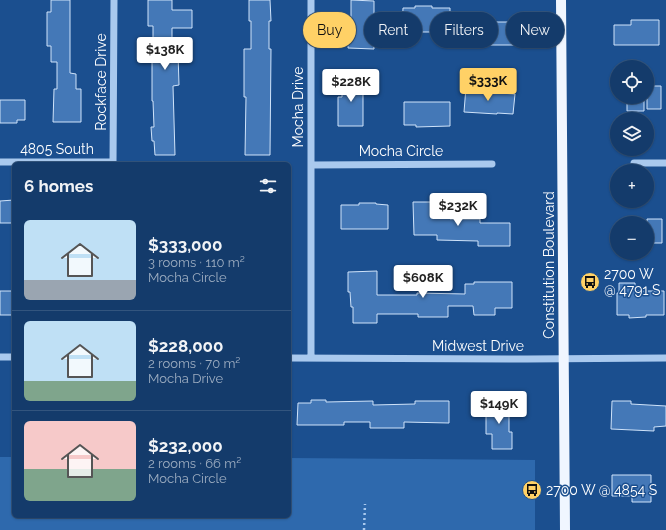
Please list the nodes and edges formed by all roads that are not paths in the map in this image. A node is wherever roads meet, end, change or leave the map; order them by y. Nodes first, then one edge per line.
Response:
1 (114, 0) edge
2 (311, 0) edge
3 (561, 0) edge
4 (0, 162) edge
5 (12, 162) edge
6 (114, 162) edge
7 (634, 163) dead end
8 (492, 164) dead end
9 (666, 164) edge
10 (311, 165) junction
11 (0, 357) edge
12 (12, 357) edge
13 (291, 358) edge
14 (310, 358) junction
15 (666, 358) edge
16 (563, 359) junction
17 (565, 530) edge

1 - 6 street, Rockface Drive
2 - 10 street, Mocha Drive
3 - 16 main road, Constitution Boulevard
4 - 5 street, 4805 South
7 - 9 street
8 - 10 street, Mocha Circle
10 - 14 street, Mocha Drive
11 - 12 street
13 - 14 street, Midwest Drive
14 - 16 street, Midwest Drive
15 - 16 street, Midwest Drive
16 - 17 main road, Constitution Boulevard

